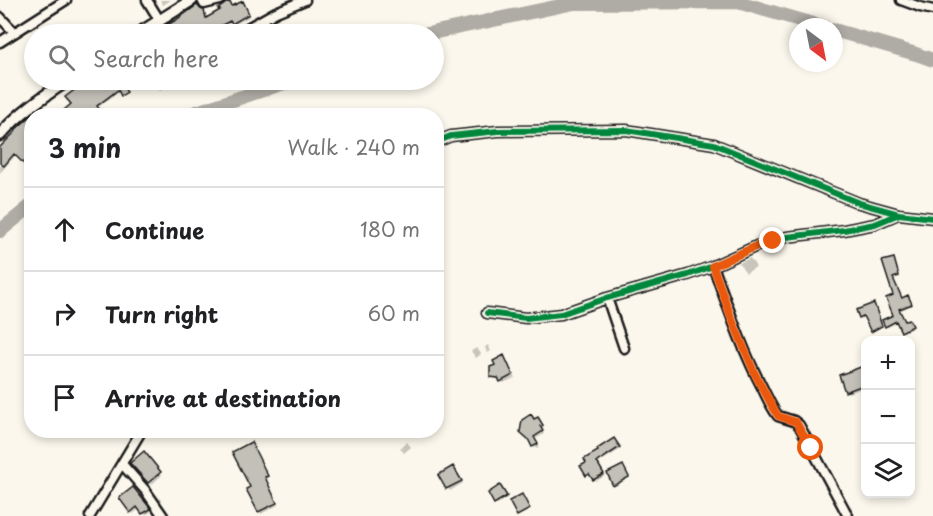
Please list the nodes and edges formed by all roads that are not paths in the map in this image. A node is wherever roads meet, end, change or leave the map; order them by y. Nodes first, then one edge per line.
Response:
1 (66, 0) edge
2 (147, 0) edge
3 (192, 0) edge
4 (202, 0) edge
5 (220, 0) edge
6 (305, 0) edge
7 (901, 0) edge
8 (919, 4) edge
9 (933, 10) edge
10 (0, 17) edge
11 (160, 21) junction
12 (27, 24) edge
13 (155, 24) edge
14 (255, 24) edge
15 (24, 26) edge
16 (14, 32) junction
17 (0, 42) edge
18 (53, 90) edge
19 (28, 108) edge
20 (24, 112) edge
21 (0, 135) edge
22 (444, 139) edge
23 (898, 214) junction
24 (933, 218) edge
25 (713, 266) junction
26 (607, 298) junction
27 (487, 313) dead end
28 (624, 348) dead end
29 (137, 438) edge
30 (122, 464) junction
31 (90, 516) edge
32 (163, 516) edge
33 (848, 516) edge

1 - 12 street
2 - 11 street
3 - 11 main road
4 - 5 street
6 - 14 street
7 - 8 street
8 - 9 street
10 - 16 street
11 - 13 main road
15 - 16 street
16 - 17 street
18 - 19 main road
20 - 21 main road
22 - 23 street
23 - 24 street
23 - 25 street
25 - 26 street
25 - 33 street
26 - 27 street
26 - 28 street
29 - 30 street
30 - 31 street
30 - 32 street

